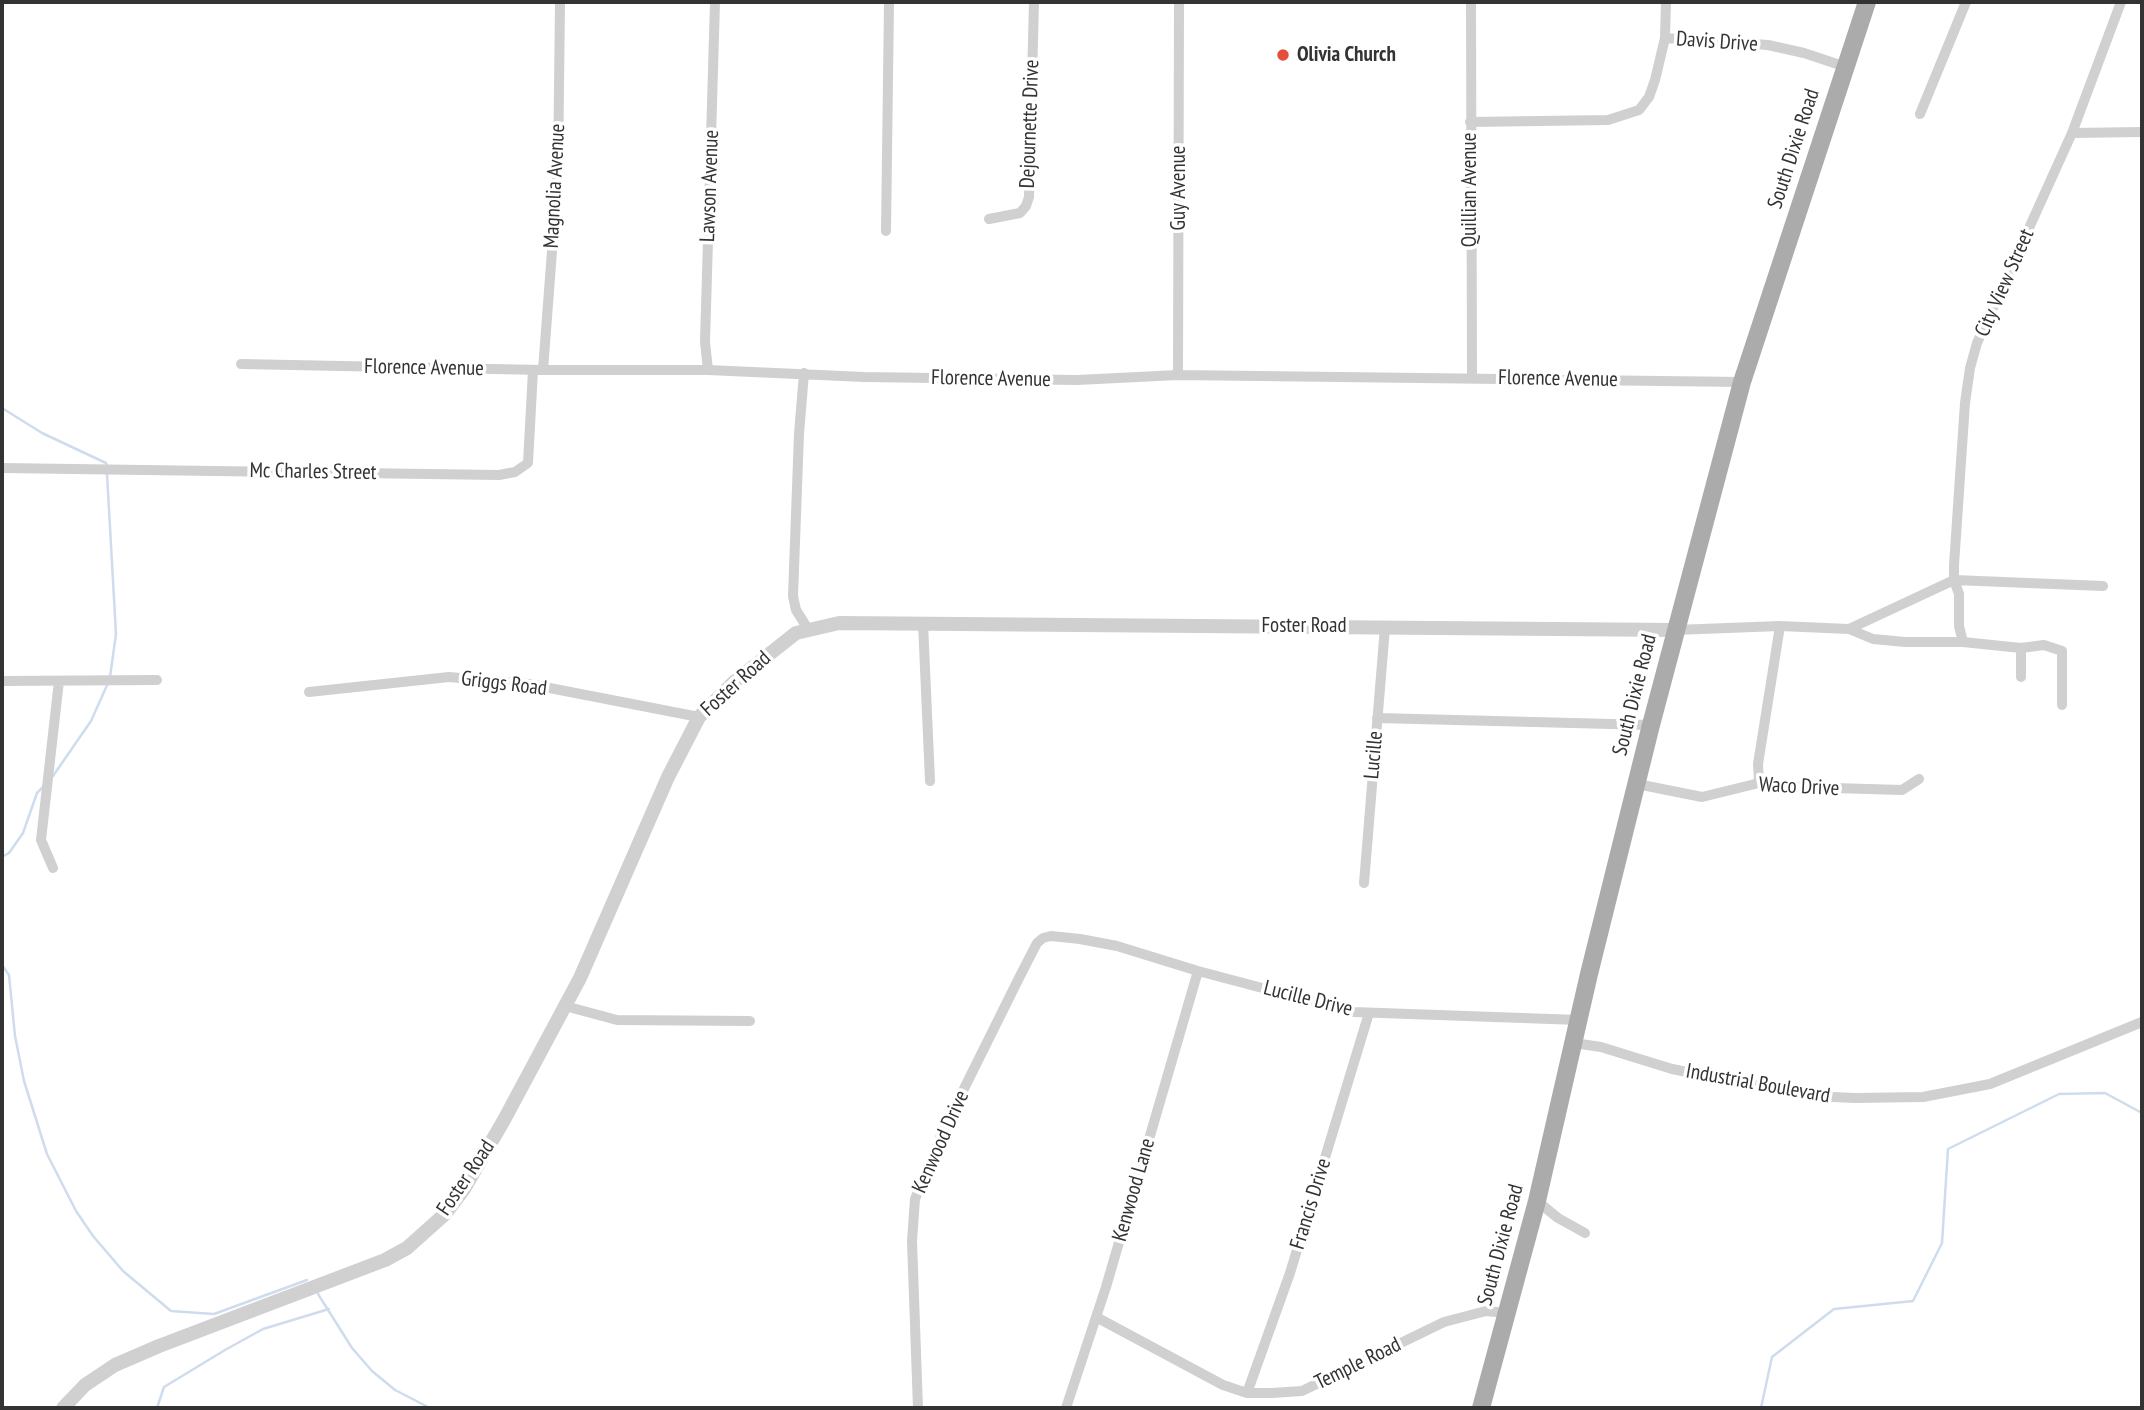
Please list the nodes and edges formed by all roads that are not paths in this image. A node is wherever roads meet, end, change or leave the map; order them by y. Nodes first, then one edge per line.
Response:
1 (560, 2) edge
2 (715, 2) edge
3 (888, 2) edge
4 (1034, 2) edge
5 (1179, 2) edge
6 (1471, 2) edge
7 (1666, 2) edge
8 (1867, 2) edge
9 (1966, 2) edge
10 (2121, 2) edge
11 (1665, 38) junction
12 (1846, 67) junction
13 (1920, 114) dead end
14 (1470, 122) junction
15 (2142, 132) edge
16 (2071, 134) junction
17 (989, 219) dead end
18 (886, 231) dead end
19 (241, 364) dead end
20 (538, 370) junction
21 (708, 370) junction
22 (804, 373) junction
23 (1178, 375) junction
24 (1472, 378) junction
25 (1742, 382) junction
26 (2, 468) edge
27 (1954, 580) junction
28 (2103, 586) dead end
29 (923, 623) junction
30 (1780, 626) junction
31 (1385, 627) junction
32 (808, 629) junction
33 (1849, 629) junction
34 (1675, 631) junction
35 (1963, 642) junction
36 (2021, 648) junction
37 (2021, 677) dead end
38 (157, 680) dead end
39 (2, 681) edge
40 (59, 681) junction
41 (309, 692) dead end
42 (2062, 705) dead end
43 (699, 716) junction
44 (1377, 718) junction
45 (1651, 725) junction
46 (1919, 779) dead end
47 (930, 781) dead end
48 (1759, 783) junction
49 (1637, 784) junction
50 (53, 868) dead end
51 (1364, 883) dead end
52 (1043, 938) joint
53 (1198, 971) junction
54 (565, 1006) junction
55 (1369, 1013) junction
56 (1579, 1020) junction
57 (750, 1021) dead end
58 (2142, 1022) edge
59 (1574, 1043) junction
60 (1537, 1201) junction
61 (1585, 1233) dead end
62 (1507, 1313) junction
63 (1096, 1317) junction
64 (1247, 1393) junction
65 (63, 1408) edge
66 (918, 1408) edge
67 (1066, 1408) edge
68 (1481, 1408) edge

1 - 20 street, Magnolia Avenue
2 - 21 street, Lawson Avenue
3 - 18 street
4 - 17 street, Dejournette Drive
5 - 23 street, Guy Avenue
6 - 14 street, Quillian Avenue
7 - 11 street
8 - 12 main road, South Dixie Road
9 - 13 street
10 - 16 street, City View Street
11 - 12 street, Davis Drive
11 - 14 street, Davis Drive
12 - 25 main road, South Dixie Road
14 - 24 street, Quillian Avenue
15 - 16 street
16 - 27 street, City View Street
19 - 20 street, Florence Avenue
20 - 21 street, Florence Avenue
20 - 26 street, Mc Charles Street
21 - 22 street, Florence Avenue
22 - 23 street, Florence Avenue
22 - 32 street
23 - 24 street, Florence Avenue
24 - 25 street, Florence Avenue
25 - 34 main road, South Dixie Road
27 - 28 street
27 - 33 street
27 - 35 street, City View Street
29 - 31 street, Foster Road
29 - 32 street, Foster Road
29 - 47 street
30 - 33 street
30 - 34 street
30 - 48 street
31 - 34 street, Foster Road
31 - 44 street, Lucille
32 - 43 street, Foster Road
33 - 35 street
34 - 45 main road, South Dixie Road
35 - 36 street
36 - 37 street
36 - 42 street
38 - 40 street
39 - 40 street
40 - 50 street
41 - 43 street, Griggs Road
43 - 54 street, Foster Road
44 - 45 street
44 - 51 street, Lucille
45 - 49 main road, South Dixie Road
46 - 48 street, Waco Drive
48 - 49 street, Waco Drive
49 - 56 main road, South Dixie Road
52 - 53 street, Lucille Drive
52 - 66 street, Kenwood Drive
53 - 55 street, Lucille Drive
53 - 63 street, Kenwood Lane
54 - 57 street
54 - 65 street, Foster Road
55 - 56 street, Lucille Drive
55 - 64 street, Francis Drive
56 - 59 main road, South Dixie Road
58 - 59 street, Industrial Boulevard
59 - 60 main road, South Dixie Road
60 - 61 street
60 - 62 main road, South Dixie Road
62 - 64 street, Temple Road
62 - 68 main road, South Dixie Road
63 - 64 street, Temple Road
63 - 67 street, Kenwood Lane

